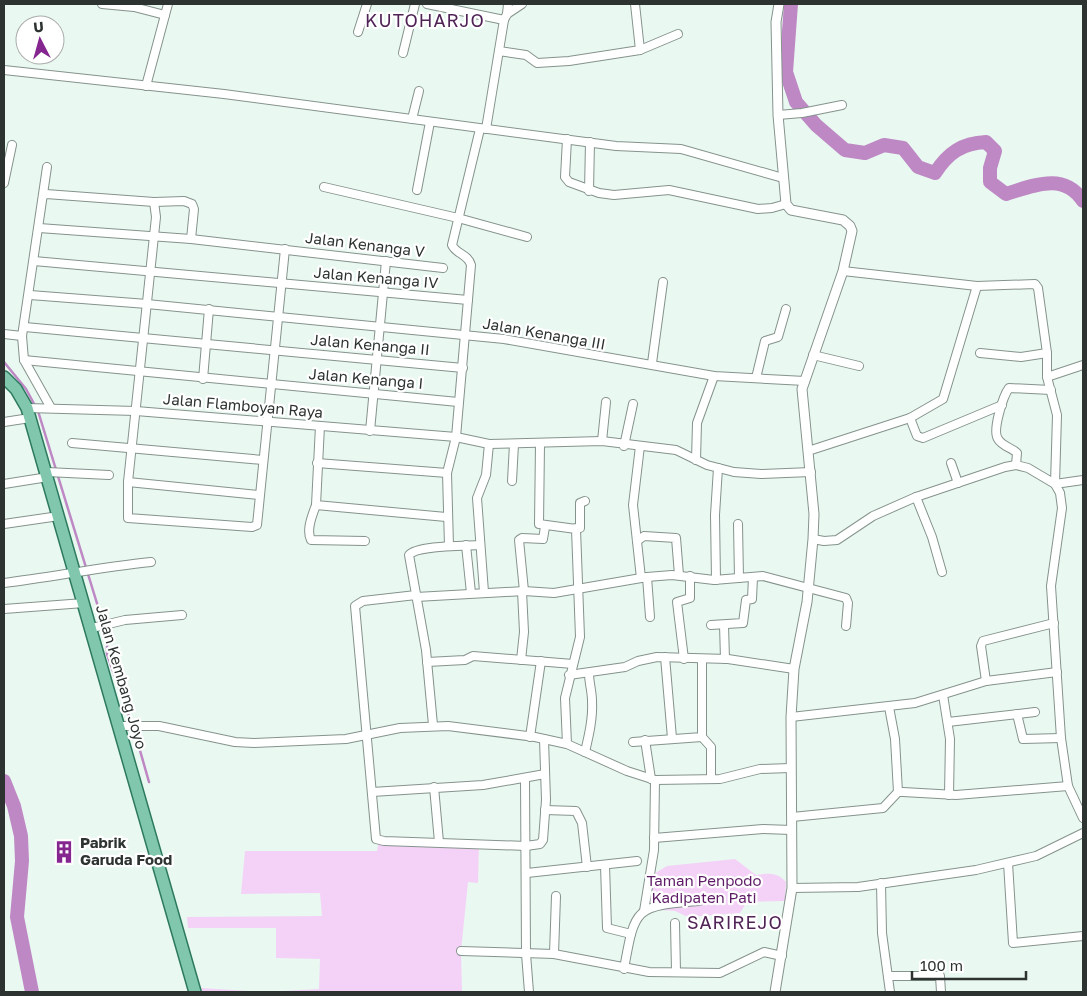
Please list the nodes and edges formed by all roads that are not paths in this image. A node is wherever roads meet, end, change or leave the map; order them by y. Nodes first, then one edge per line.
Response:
1 (102, 4) edge
2 (168, 4) edge
3 (367, 4) edge
4 (415, 4) edge
5 (432, 4) edge
6 (508, 4) edge
7 (522, 4) edge
8 (635, 4) edge
9 (779, 4) edge
10 (165, 15) junction
11 (505, 17) junction
12 (358, 32) dead end
13 (678, 34) dead end
14 (640, 50) junction
15 (499, 51) junction
16 (403, 53) dead end
17 (4, 70) edge
18 (146, 86) junction
19 (419, 91) dead end
20 (842, 105) dead end
21 (778, 115) junction
22 (412, 119) junction
23 (430, 122) junction
24 (483, 129) junction
25 (567, 139) junction
26 (590, 142) junction
27 (12, 145) dead end
28 (47, 167) dead end
29 (783, 178) junction
30 (4, 182) edge
31 (324, 187) dead end
32 (417, 190) dead end
33 (589, 191) junction
34 (43, 196) junction
35 (154, 202) junction
36 (786, 204) junction
37 (458, 218) junction
38 (38, 228) junction
39 (154, 236) junction
40 (527, 237) dead end
41 (191, 239) junction
42 (285, 250) junction
43 (386, 261) junction
44 (34, 262) junction
45 (442, 268) dead end
46 (151, 271) junction
47 (843, 271) junction
48 (663, 282) dead end
49 (281, 283) junction
50 (977, 286) junction
51 (383, 293) junction
52 (30, 295) junction
53 (468, 300) junction
54 (147, 304) junction
55 (786, 309) dead end
56 (209, 310) junction
57 (278, 316) junction
58 (380, 326) junction
59 (25, 327) junction
60 (4, 334) edge
61 (466, 335) junction
62 (22, 336) junction
63 (144, 337) junction
64 (206, 344) junction
65 (275, 350) junction
66 (980, 353) dead end
67 (1047, 353) junction
68 (813, 355) junction
69 (24, 360) junction
70 (377, 360) junction
71 (652, 363) junction
72 (859, 366) dead end
73 (1083, 366) edge
74 (463, 368) junction
75 (140, 372) junction
76 (714, 376) junction
77 (4, 377) edge
78 (1047, 377) junction
79 (756, 378) junction
80 (203, 379) junction
81 (805, 381) junction
82 (271, 384) junction
83 (1051, 390) junction
84 (373, 394) junction
85 (458, 402) junction
86 (606, 402) dead end
87 (633, 404) dead end
88 (1002, 405) junction
89 (51, 408) junction
90 (136, 411) junction
91 (29, 413) junction
92 (910, 418) junction
93 (4, 422) edge
94 (267, 422) junction
95 (320, 426) junction
96 (370, 431) junction
97 (456, 437) junction
98 (602, 441) junction
99 (72, 443) dead end
100 (489, 444) junction
101 (514, 444) junction
102 (540, 444) junction
103 (624, 446) junction
104 (640, 446) junction
105 (132, 448) junction
106 (808, 451) junction
107 (263, 460) junction
108 (696, 460) junction
109 (318, 463) junction
110 (951, 463) dead end
111 (1016, 465) junction
112 (718, 468) junction
113 (811, 472) junction
114 (447, 473) junction
115 (47, 475) junction
116 (109, 475) dead end
117 (1083, 480) edge
118 (512, 481) dead end
119 (128, 482) junction
120 (958, 483) junction
121 (4, 484) edge
122 (1055, 484) junction
123 (259, 495) junction
124 (916, 497) junction
125 (585, 501) dead end
126 (316, 505) junction
127 (59, 516) junction
128 (446, 517) junction
129 (4, 524) edge
130 (738, 524) dead end
131 (545, 527) junction
132 (576, 528) junction
133 (813, 539) junction
134 (637, 541) junction
135 (366, 542) dead end
136 (480, 544) junction
137 (466, 545) junction
138 (449, 546) junction
139 (151, 562) dead end
140 (942, 572) dead end
141 (75, 574) junction
142 (679, 575) junction
143 (690, 576) junction
144 (644, 577) junction
145 (753, 577) junction
146 (739, 578) junction
147 (716, 580) junction
148 (4, 583) edge
149 (578, 589) junction
150 (809, 590) junction
151 (523, 591) junction
152 (484, 592) junction
153 (470, 593) junction
154 (416, 596) junction
155 (84, 603) junction
156 (4, 609) edge
157 (182, 615) dead end
158 (650, 616) dead end
159 (1054, 623) junction
160 (724, 625) junction
161 (711, 626) dead end
162 (846, 626) dead end
163 (92, 628) junction
164 (664, 657) junction
165 (684, 659) junction
166 (725, 659) junction
167 (521, 660) junction
168 (702, 660) junction
169 (541, 661) junction
170 (427, 662) junction
171 (573, 664) junction
172 (794, 669) junction
173 (1057, 672) junction
174 (589, 673) junction
175 (569, 675) junction
176 (986, 681) junction
177 (943, 695) junction
178 (889, 707) junction
179 (1035, 712) dead end
180 (1016, 714) junction
181 (791, 717) junction
182 (948, 722) junction
183 (433, 725) junction
184 (119, 726) junction
185 (368, 734) junction
186 (702, 736) junction
187 (530, 737) junction
188 (672, 738) junction
189 (1061, 738) junction
190 (544, 739) junction
191 (645, 740) junction
192 (633, 742) dead end
193 (567, 744) junction
194 (585, 752) junction
195 (790, 768) junction
196 (545, 774) junction
197 (525, 778) junction
198 (653, 779) junction
199 (711, 779) junction
200 (1068, 786) junction
201 (434, 787) junction
202 (372, 792) junction
203 (898, 792) junction
204 (949, 795) junction
205 (545, 810) junction
206 (792, 817) junction
207 (1083, 818) edge
208 (792, 830) junction
209 (1083, 833) edge
210 (654, 838) junction
211 (439, 842) junction
212 (526, 846) junction
213 (637, 861) dead end
214 (1008, 863) junction
215 (606, 864) junction
216 (587, 866) junction
217 (527, 873) junction
218 (881, 883) junction
219 (792, 888) junction
220 (556, 896) dead end
221 (699, 901) dead end
222 (644, 911) junction
223 (675, 923) dead end
224 (631, 934) junction
225 (1083, 936) edge
226 (461, 951) dead end
227 (526, 954) junction
228 (554, 954) junction
229 (782, 956) junction
230 (624, 968) junction
231 (676, 972) junction
232 (888, 976) junction
233 (195, 992) edge
234 (529, 992) edge
235 (775, 992) edge
236 (890, 992) edge
237 (941, 992) edge

1 - 10 street
2 - 10 street
3 - 12 street
4 - 16 street
5 - 11 street
6 - 11 street
7 - 11 street
8 - 14 street
9 - 21 street
10 - 18 street
11 - 15 street
13 - 14 street
14 - 15 street
15 - 24 street
17 - 18 street
18 - 22 street
19 - 22 street
20 - 21 street
21 - 29 street
22 - 23 street
23 - 24 street
23 - 32 street
24 - 25 street
24 - 37 street
25 - 26 street
25 - 33 street
26 - 29 street
26 - 33 street
27 - 30 street
28 - 34 street
29 - 36 street
31 - 37 street
33 - 36 street
34 - 35 street
34 - 38 street
35 - 39 street
35 - 41 street
36 - 47 street
37 - 40 street
37 - 53 street
38 - 39 street, Jalan Kenanga V
38 - 44 street
39 - 41 street, Jalan Kenanga V
39 - 46 street
41 - 42 street, Jalan Kenanga V
42 - 43 street, Jalan Kenanga V
42 - 49 street
43 - 45 street, Jalan Kenanga V
43 - 51 street
44 - 46 street, Jalan Kenanga IV
44 - 52 street
46 - 49 street, Jalan Kenanga IV
46 - 54 street
47 - 50 street
47 - 68 street
48 - 71 street
49 - 51 street, Jalan Kenanga IV
49 - 57 street
50 - 67 street
50 - 92 street
51 - 53 street, Jalan Kenanga IV
51 - 58 street
52 - 54 street, Jalan Kenanga III
52 - 59 street
53 - 61 street
54 - 56 street, Jalan Kenanga III
54 - 63 street
55 - 79 street
56 - 57 street, Jalan Kenanga III
56 - 64 street
57 - 58 street, Jalan Kenanga III
57 - 65 street
58 - 61 street, Jalan Kenanga III
58 - 70 street
59 - 62 street
59 - 63 street, Jalan Kenanga II
60 - 62 street
61 - 71 street, Jalan Kenanga III
61 - 74 street
62 - 69 street
63 - 64 street, Jalan Kenanga II
63 - 75 street
64 - 65 street, Jalan Kenanga II
64 - 80 street
65 - 70 street, Jalan Kenanga II
65 - 82 street
66 - 67 street
67 - 78 street
68 - 72 street
68 - 81 street
69 - 75 street, Jalan Kenanga I
69 - 89 street
70 - 74 street, Jalan Kenanga II
70 - 84 street
71 - 76 street, Jalan Kenanga III
73 - 78 street
74 - 85 street
75 - 80 street, Jalan Kenanga I
75 - 90 street
76 - 79 street, Jalan Kenanga III
76 - 108 street
77 - 91 main road, Jalan Kembang Joyo
78 - 83 street
79 - 81 street, Jalan Kenanga III
80 - 82 street, Jalan Kenanga I
81 - 106 street
82 - 84 street, Jalan Kenanga I
82 - 94 street
83 - 88 street
83 - 122 street
84 - 85 street, Jalan Kenanga I
84 - 96 street
85 - 97 street
86 - 98 street
87 - 103 street
88 - 92 street
88 - 111 street
89 - 90 street, Jalan Flamboyan Raya
89 - 91 street, Jalan Flamboyan Raya
90 - 94 street, Jalan Flamboyan Raya
90 - 105 street
91 - 93 street, Jalan Flamboyan Raya
91 - 115 main road, Jalan Kembang Joyo
92 - 106 street
94 - 95 street, Jalan Flamboyan Raya
94 - 107 street
95 - 96 street, Jalan Flamboyan Raya
95 - 109 street
96 - 97 street, Jalan Flamboyan Raya
97 - 100 street, Jalan Flamboyan Raya
97 - 114 street
98 - 102 street, Jalan Flamboyan Raya
98 - 103 street, Jalan Flamboyan Raya
99 - 105 street
100 - 101 street, Jalan Flamboyan Raya
100 - 136 street
101 - 102 street, Jalan Flamboyan Raya
101 - 118 street
102 - 131 street
103 - 104 street, Jalan Flamboyan Raya
104 - 108 street, Jalan Flamboyan Raya
104 - 134 street
105 - 107 street
105 - 119 street
106 - 113 street
107 - 123 street
108 - 112 street, Jalan Flamboyan Raya
109 - 114 street
109 - 126 street
110 - 120 street
111 - 120 street
111 - 122 street
112 - 113 street, Jalan Flamboyan Raya
112 - 147 street
113 - 133 street
114 - 128 street
115 - 116 street
115 - 121 street
115 - 127 main road, Jalan Kembang Joyo
117 - 122 street
119 - 123 street
119 - 123 street
120 - 124 street
122 - 159 street
124 - 133 street
124 - 140 street
125 - 132 street
126 - 128 street
126 - 135 street
127 - 129 street
127 - 141 main road, Jalan Kembang Joyo
128 - 138 street
130 - 146 street
131 - 132 street
131 - 151 street
132 - 149 street
133 - 150 street
134 - 142 street
134 - 144 street
136 - 137 street
136 - 152 street
137 - 138 street
137 - 153 street
138 - 154 street
139 - 141 street
141 - 148 street
141 - 155 main road, Jalan Kembang Joyo
142 - 143 street
142 - 144 street
143 - 147 street
143 - 165 street
144 - 149 street
144 - 158 street
145 - 146 street
145 - 150 street
145 - 160 street
146 - 147 street
149 - 151 street
149 - 171 street
150 - 162 street
150 - 172 street
151 - 152 street
151 - 167 street
152 - 153 street
153 - 154 street
154 - 170 street
154 - 185 street
155 - 156 street
155 - 163 main road, Jalan Kembang Joyo
157 - 163 street
159 - 173 street
159 - 176 street
160 - 161 street
160 - 166 street
163 - 184 main road, Jalan Kembang Joyo
164 - 165 street
164 - 174 street
164 - 188 street
165 - 168 street
166 - 168 street
166 - 172 street
167 - 169 street
167 - 170 street
168 - 186 street
169 - 171 street
169 - 187 street
170 - 183 street
171 - 175 street
172 - 181 street
173 - 176 street
173 - 189 street
174 - 175 street
174 - 194 street
175 - 193 street
176 - 177 street
177 - 178 street
177 - 182 street
178 - 181 street
178 - 203 street
179 - 180 street
180 - 182 street
180 - 189 street
181 - 195 street
182 - 204 street
183 - 185 street
183 - 187 street
184 - 185 street
184 - 233 main road, Jalan Kembang Joyo
185 - 202 street
186 - 188 street
186 - 199 street
187 - 190 street
188 - 191 street
189 - 200 street
190 - 193 street
190 - 196 street
191 - 192 street
191 - 198 street
193 - 194 street
194 - 198 street
195 - 199 street
195 - 206 street
196 - 197 street
196 - 205 street
197 - 201 street
197 - 212 street
198 - 199 street
198 - 210 street
200 - 204 street
200 - 207 street
201 - 202 street
201 - 211 street
202 - 211 street
203 - 204 street
203 - 206 street
205 - 212 street
205 - 216 street
206 - 208 street
208 - 210 street
208 - 219 street
209 - 214 street
210 - 222 street
211 - 212 street
212 - 217 street
213 - 215 street
214 - 218 street
214 - 225 street
215 - 216 street
215 - 224 street
216 - 217 street
217 - 227 street
218 - 219 street
218 - 232 street
219 - 229 street
220 - 228 street
221 - 222 street
222 - 224 street
223 - 231 street
224 - 230 street
226 - 227 street
227 - 228 street
227 - 234 street
228 - 230 street
229 - 231 street
229 - 235 street
230 - 231 street
232 - 236 street
232 - 237 street

